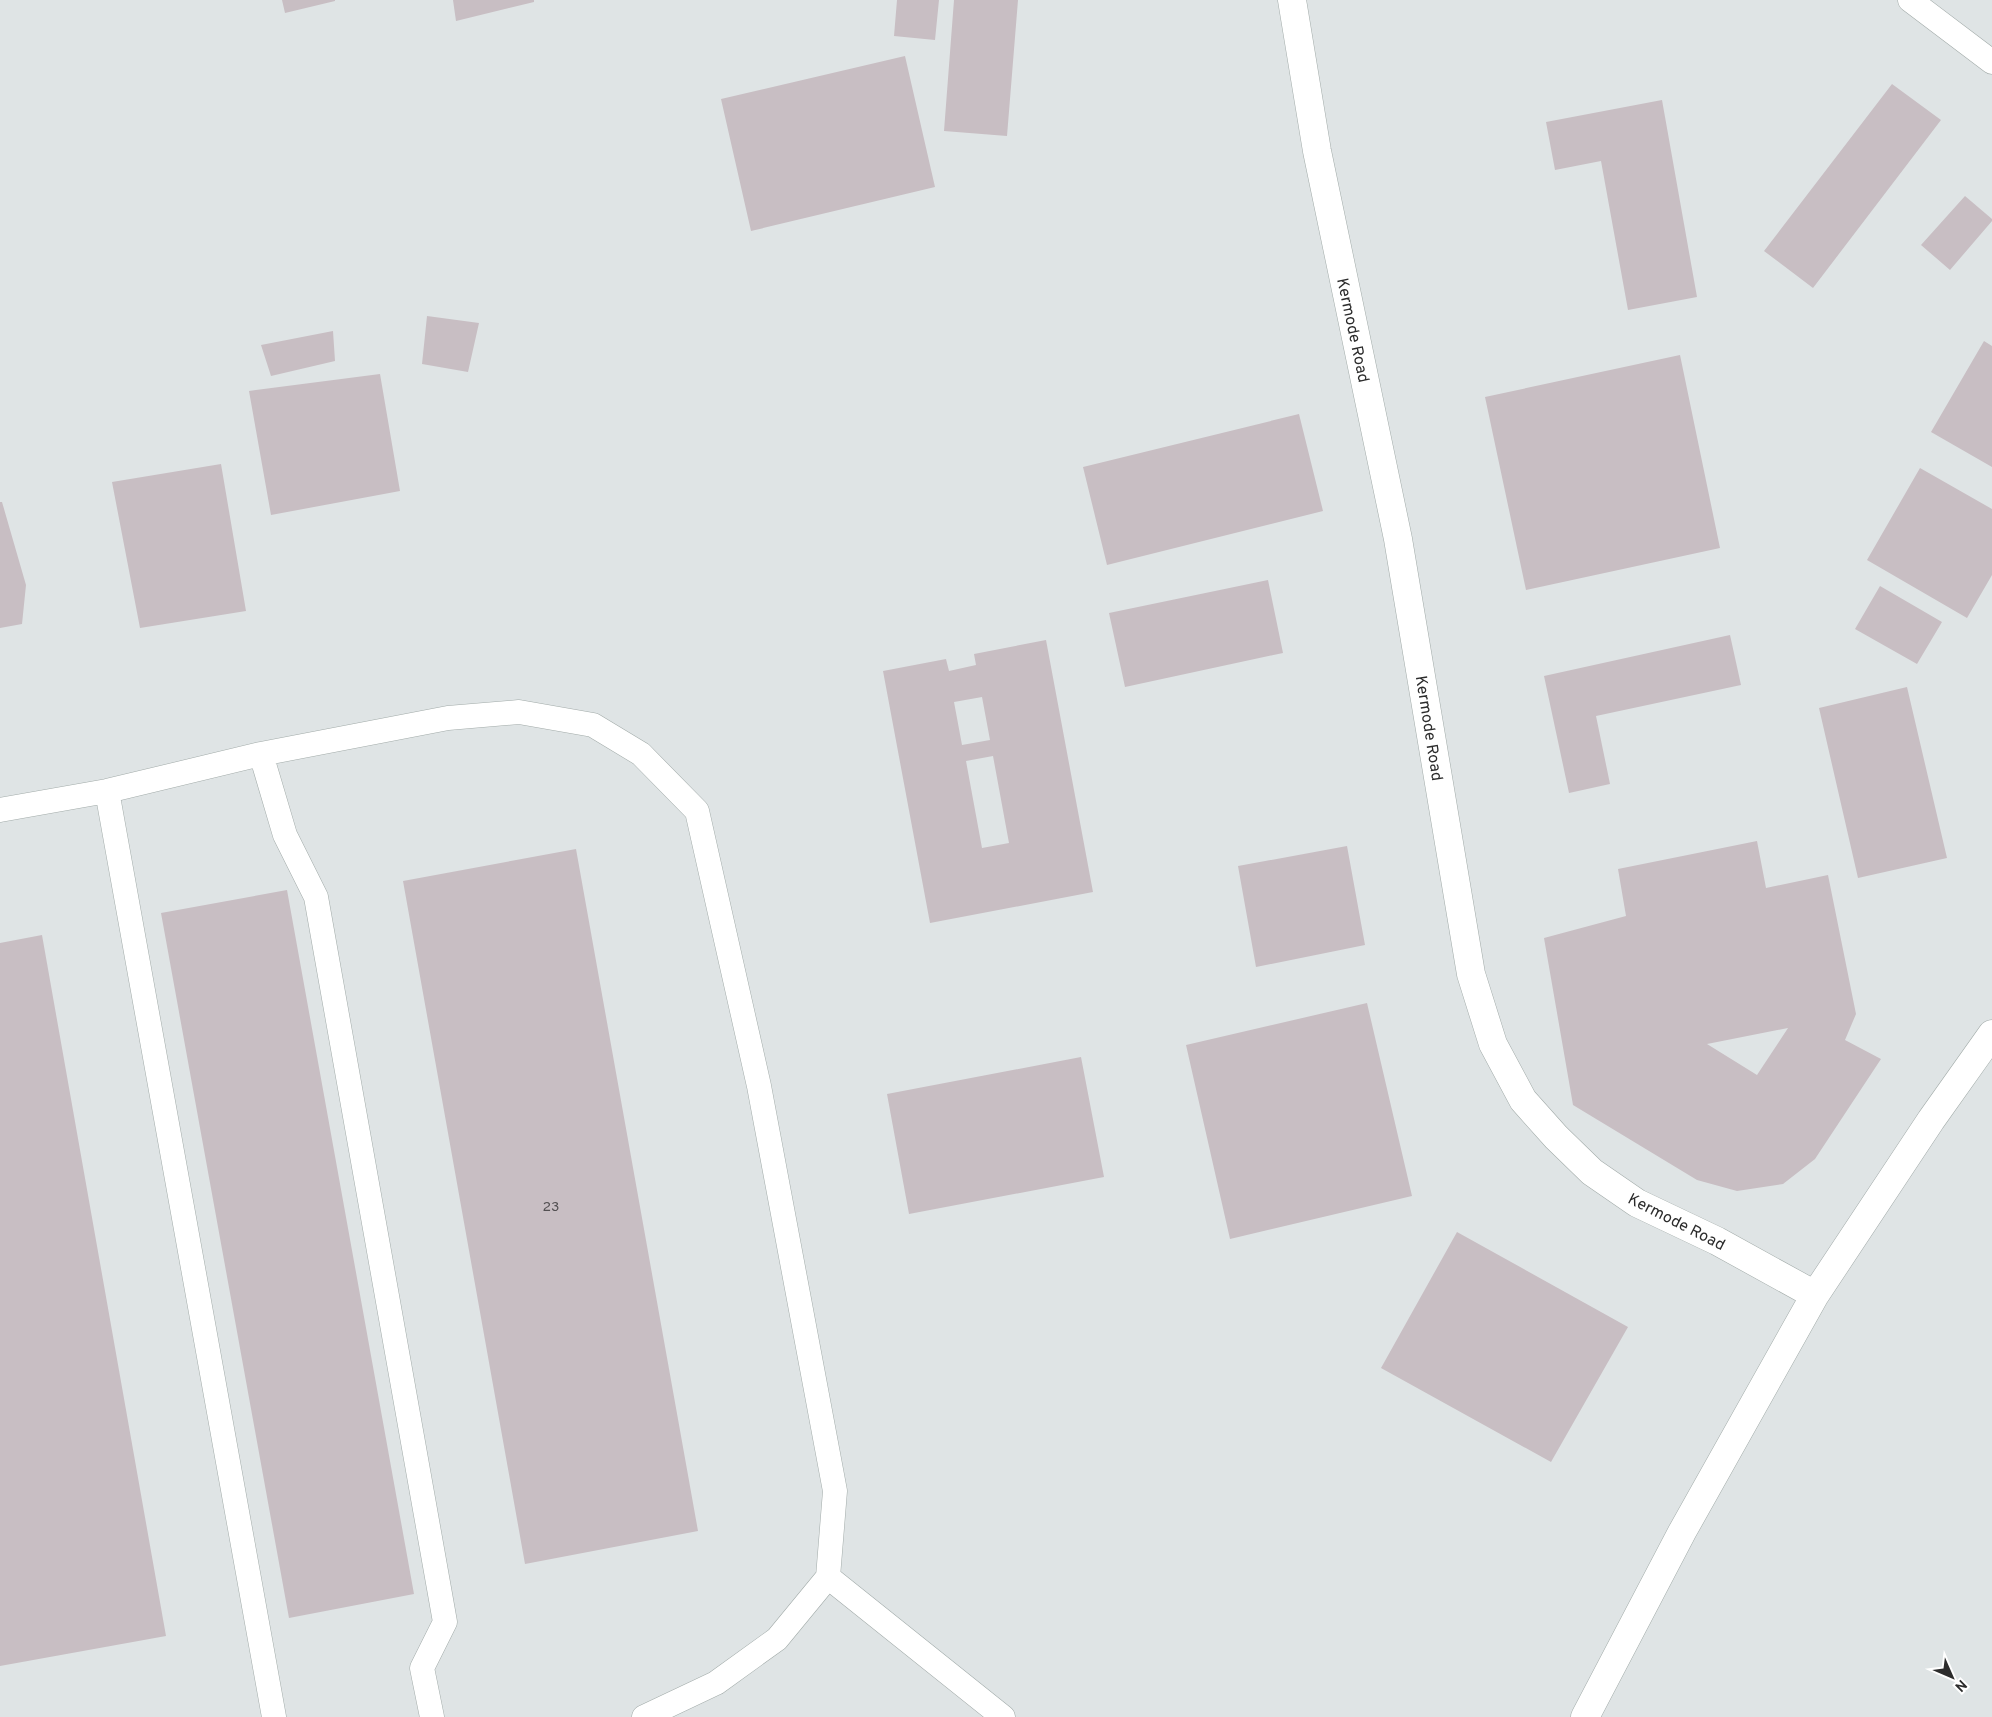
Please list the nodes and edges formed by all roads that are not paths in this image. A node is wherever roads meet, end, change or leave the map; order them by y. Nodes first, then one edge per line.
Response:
1 (1292, 0) edge
2 (1910, 0) edge
3 (1992, 62) edge
4 (261, 754) junction
5 (107, 791) junction
6 (0, 810) edge
7 (1992, 1034) edge
8 (1815, 1296) junction
9 (828, 1577) junction
10 (274, 1717) edge
11 (432, 1717) edge
12 (644, 1717) edge
13 (1003, 1717) edge
14 (1585, 1717) edge

1 - 8 street, Kermode Road
2 - 3 lane
4 - 5 lane
4 - 9 lane
4 - 11 lane
5 - 6 lane
5 - 10 lane
7 - 8 street
8 - 14 street
9 - 12 lane
9 - 13 lane

